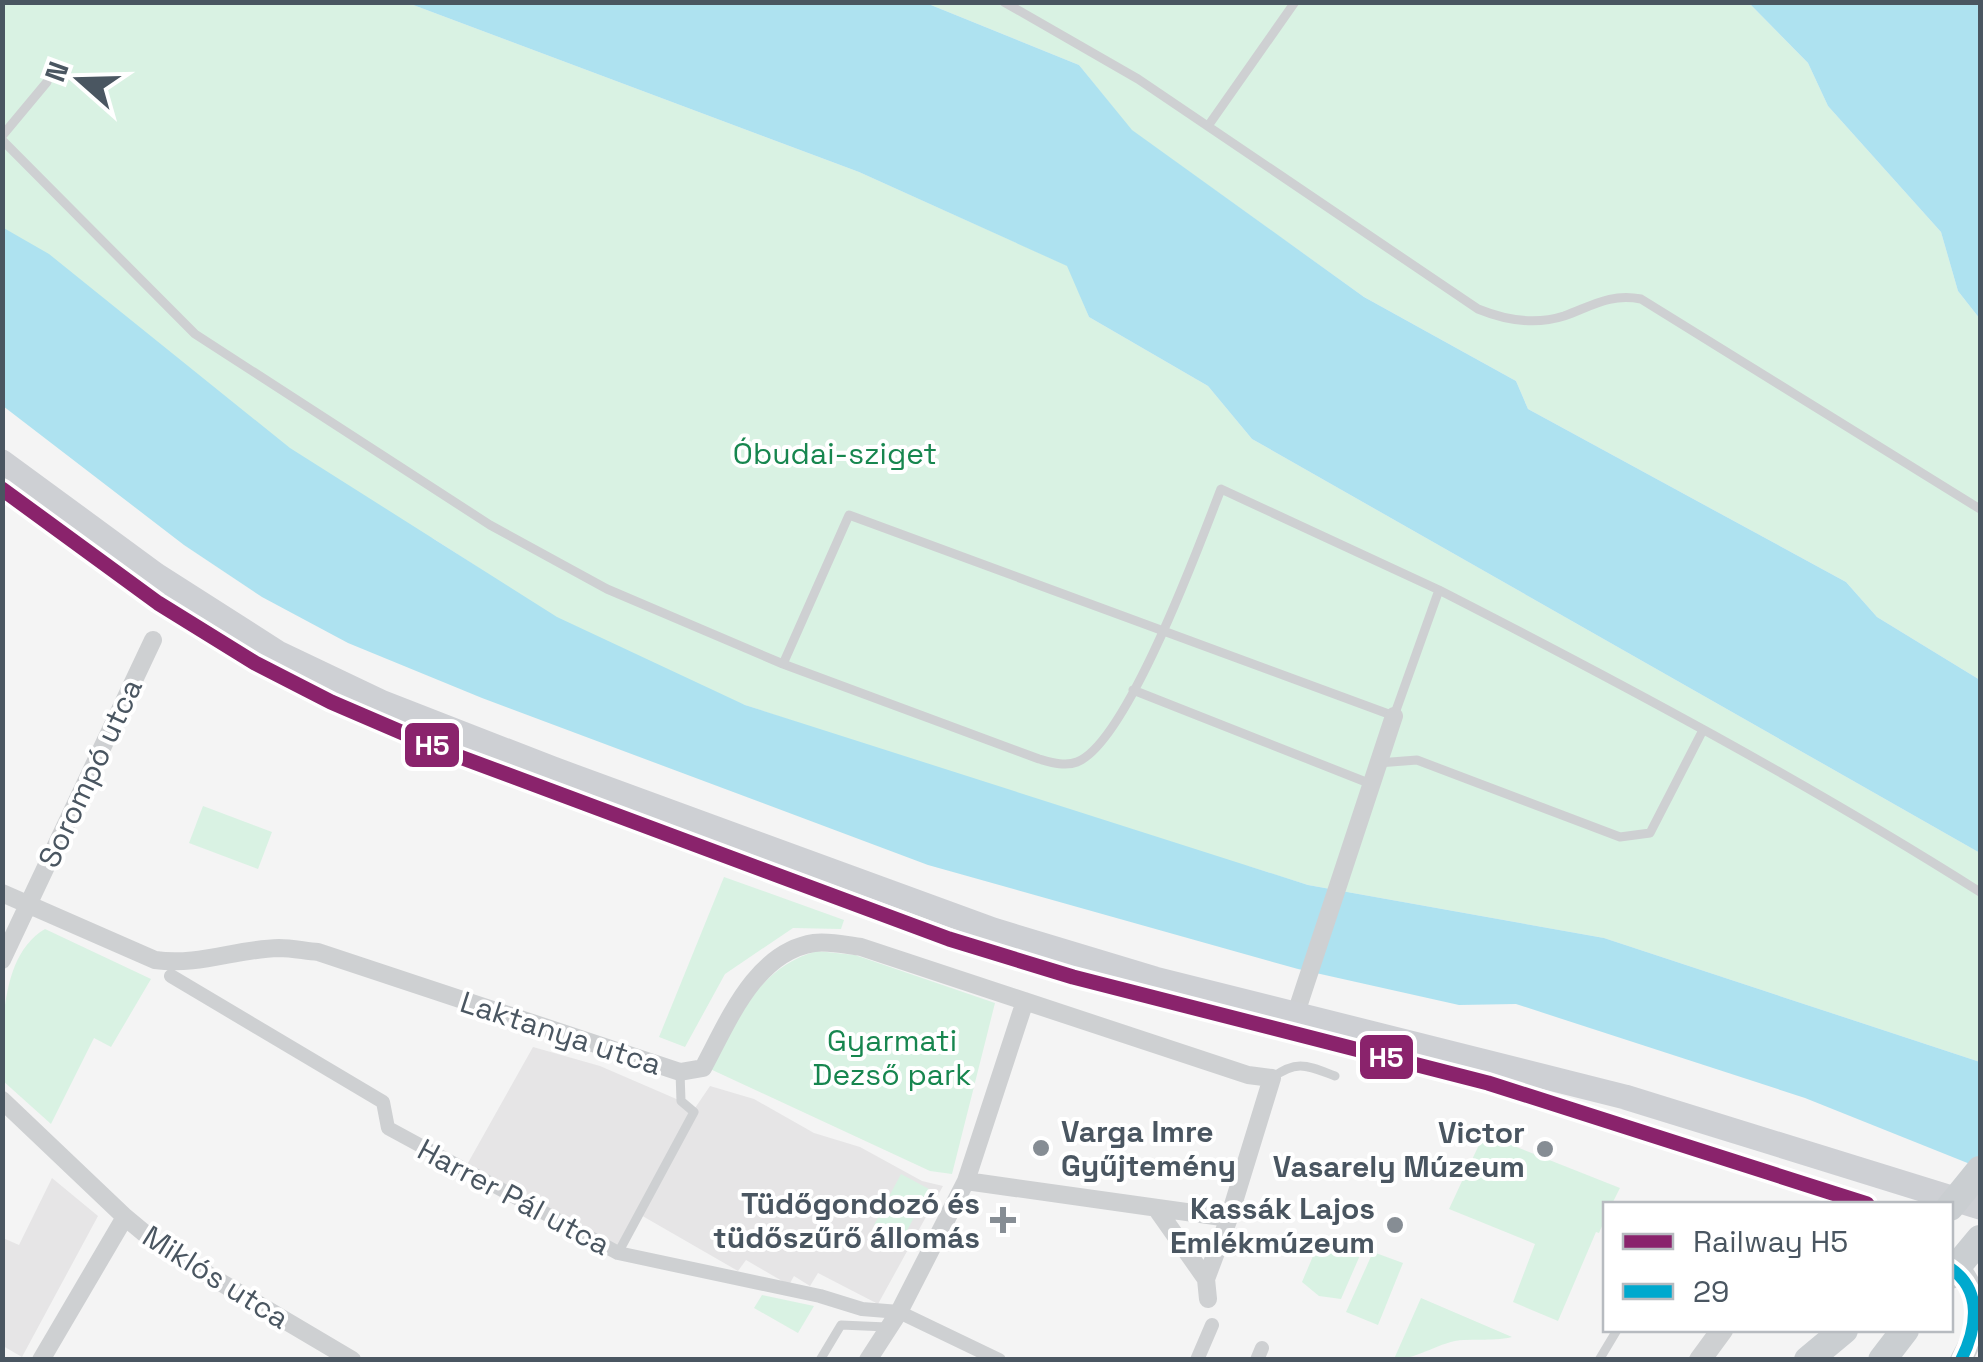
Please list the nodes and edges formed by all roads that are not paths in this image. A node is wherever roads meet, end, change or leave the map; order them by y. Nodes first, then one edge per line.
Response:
1 (1004, 2) edge
2 (1295, 2) edge
3 (47, 82) dead end
4 (1208, 126) junction
5 (2, 138) edge
6 (2, 462) edge
7 (1980, 509) edge
8 (1439, 590) junction
9 (1163, 633) junction
10 (153, 640) dead end
11 (783, 664) junction
12 (1134, 690) junction
13 (1394, 716) junction
14 (1703, 730) junction
15 (1378, 764) junction
16 (1371, 784) junction
17 (1980, 892) edge
18 (2, 894) edge
19 (28, 906) junction
20 (2, 960) edge
21 (171, 976) dead end
22 (1025, 1001) junction
23 (1296, 1013) junction
24 (680, 1072) junction
25 (1335, 1076) dead end
26 (1272, 1078) junction
27 (2, 1100) edge
28 (1980, 1170) edge
29 (966, 1182) junction
30 (1953, 1202) edge
31 (1980, 1206) edge
32 (1156, 1208) junction
33 (125, 1217) junction
34 (1230, 1218) junction
35 (1980, 1239) edge
36 (618, 1253) junction
37 (1961, 1273) edge
38 (1206, 1278) junction
39 (1208, 1299) dead end
40 (894, 1319) junction
41 (1212, 1325) dead end
42 (1616, 1332) edge
43 (1721, 1332) edge
44 (1842, 1332) edge
45 (1968, 1353) edge
46 (41, 1360) edge
47 (352, 1360) edge
48 (820, 1360) edge
49 (868, 1360) edge
50 (999, 1360) edge
51 (1197, 1360) edge
52 (1599, 1360) edge
53 (1700, 1360) edge
54 (1808, 1360) edge

1 - 4 lane
2 - 4 lane
3 - 5 lane
4 - 7 lane
5 - 11 lane
6 - 23 main road
8 - 9 lane
8 - 13 lane
8 - 14 lane
9 - 11 lane
9 - 12 lane
9 - 13 lane
10 - 19 street, Sorompó utca
11 - 12 lane
12 - 16 lane
13 - 15 street
14 - 15 lane
14 - 17 lane
15 - 16 street
16 - 23 street
18 - 19 street, Laktanya utca
19 - 20 street, Sorompó utca
19 - 24 street, Laktanya utca
21 - 36 street, Harrer Pál utca
22 - 24 street, Laktanya utca
22 - 26 street, Laktanya utca
22 - 29 street
23 - 31 main road
24 - 36 lane
25 - 26 lane
26 - 34 street
27 - 33 street, Miklós utca
28 - 30 main road
29 - 32 street
29 - 40 street
32 - 34 street
32 - 38 street
33 - 46 street
33 - 47 street, Miklós utca
34 - 38 street
35 - 37 main road
36 - 40 street, Harrer Pál utca
37 - 45 street
38 - 39 street
40 - 48 lane
40 - 49 street
40 - 50 street, Harrer Pál utca
41 - 51 street
42 - 52 lane
43 - 53 street
44 - 54 main road

